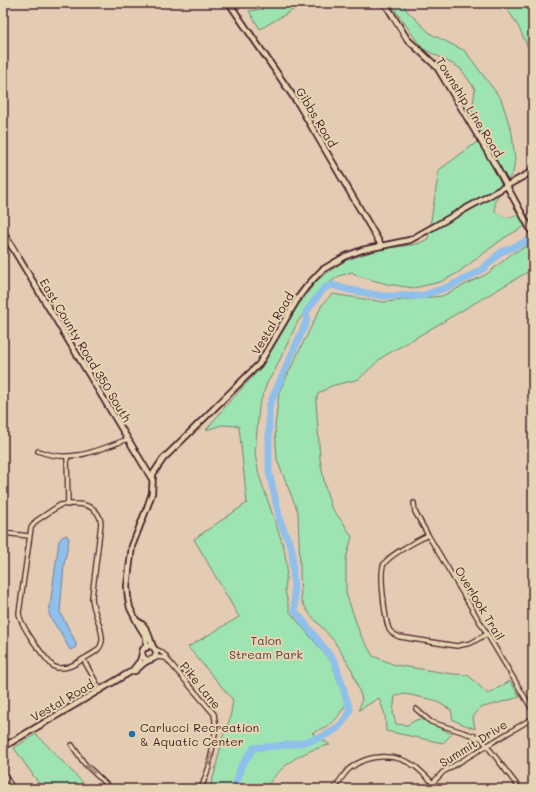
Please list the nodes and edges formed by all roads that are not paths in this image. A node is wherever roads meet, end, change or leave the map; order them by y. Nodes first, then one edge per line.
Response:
1 (229, 3) edge
2 (385, 3) edge
3 (533, 171) edge
4 (507, 186) junction
5 (3, 232) edge
6 (533, 234) edge
7 (381, 245) junction
8 (128, 439) junction
9 (38, 451) dead end
10 (67, 456) junction
11 (152, 479) junction
12 (414, 503) dead end
13 (68, 505) junction
14 (3, 533) edge
15 (428, 535) junction
16 (29, 536) junction
17 (137, 620) junction
18 (487, 634) junction
19 (146, 648) junction
20 (154, 648) junction
21 (142, 654) junction
22 (166, 658) junction
23 (151, 659) junction
24 (83, 660) junction
25 (132, 671) junction
26 (100, 689) junction
27 (416, 709) dead end
28 (533, 711) edge
29 (533, 718) edge
30 (72, 746) dead end
31 (487, 746) junction
32 (3, 747) edge
33 (3, 772) edge
34 (433, 783) junction
35 (13, 789) edge
36 (111, 789) edge
37 (201, 789) edge
38 (334, 789) edge
39 (427, 789) edge
40 (439, 789) edge
41 (520, 789) edge

1 - 7 street, Gibbs Road
2 - 4 street, Township Line Road
3 - 4 street, Vestal Road
4 - 6 street, Township Line Road
4 - 7 street, Vestal Road
5 - 8 street, East County Road 350 South
7 - 11 street, Vestal Road
8 - 10 street
8 - 11 street, East County Road 350 South
9 - 10 street
10 - 13 street
11 - 17 street, Vestal Road
12 - 15 street, Overlook Trail
13 - 16 street
13 - 24 street
14 - 16 street
15 - 18 street, Overlook Trail
15 - 18 street
16 - 24 street
17 - 19 street, Vestal Road
17 - 20 street, Vestal Road
18 - 28 street, Overlook Trail
19 - 20 street
19 - 21 street
20 - 22 street, Pike Lane
20 - 23 street
21 - 23 street
21 - 25 street
22 - 23 street, Pike Lane
22 -> 37 street, Pike Lane
23 - 25 street, Vestal Road
24 - 26 street
25 - 26 street, Vestal Road
26 - 32 street, Vestal Road
27 - 31 street
29 - 31 street, Summit Drive
36 -> 30 street
31 - 34 street, Summit Drive
31 - 41 street
33 - 35 street
34 - 38 street
34 - 39 street, Summit Drive
34 - 40 street

